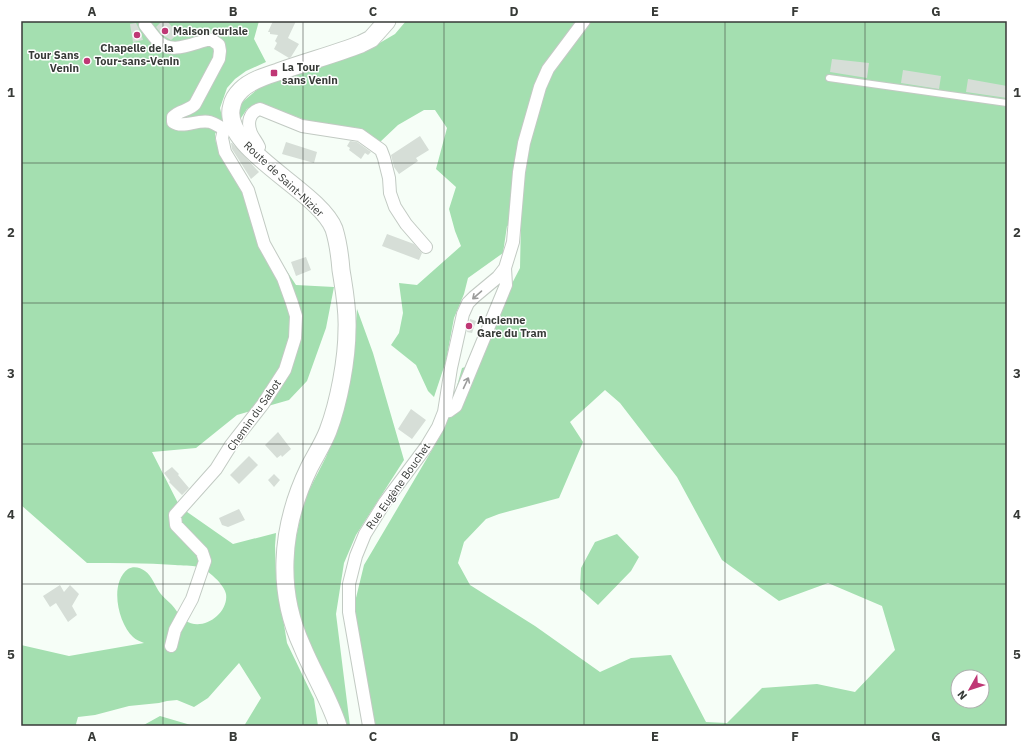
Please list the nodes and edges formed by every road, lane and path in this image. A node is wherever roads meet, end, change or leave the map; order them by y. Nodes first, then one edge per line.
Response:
1 (387, 21) edge
2 (584, 21) edge
3 (145, 25) dead end
4 (829, 78) dead end
5 (1007, 103) edge
6 (229, 127) junction
7 (254, 152) junction
8 (426, 247) dead end
9 (505, 268) junction
10 (444, 412) junction
11 (171, 646) dead end
12 (338, 726) edge
13 (369, 726) edge

1 - 6 main road, Route de Saint-Nizier
2 - 9 street
3 - 6 street
4 - 5 lane
6 - 7 main road, Route de Saint-Nizier
6 - 11 street, Chemin du Sabot
7 - 8 street
7 - 12 main road, Route de Saint-Nizier
10 -> 9 street
9 -> 10 street
10 - 13 street, Rue Eugène Bouchet

